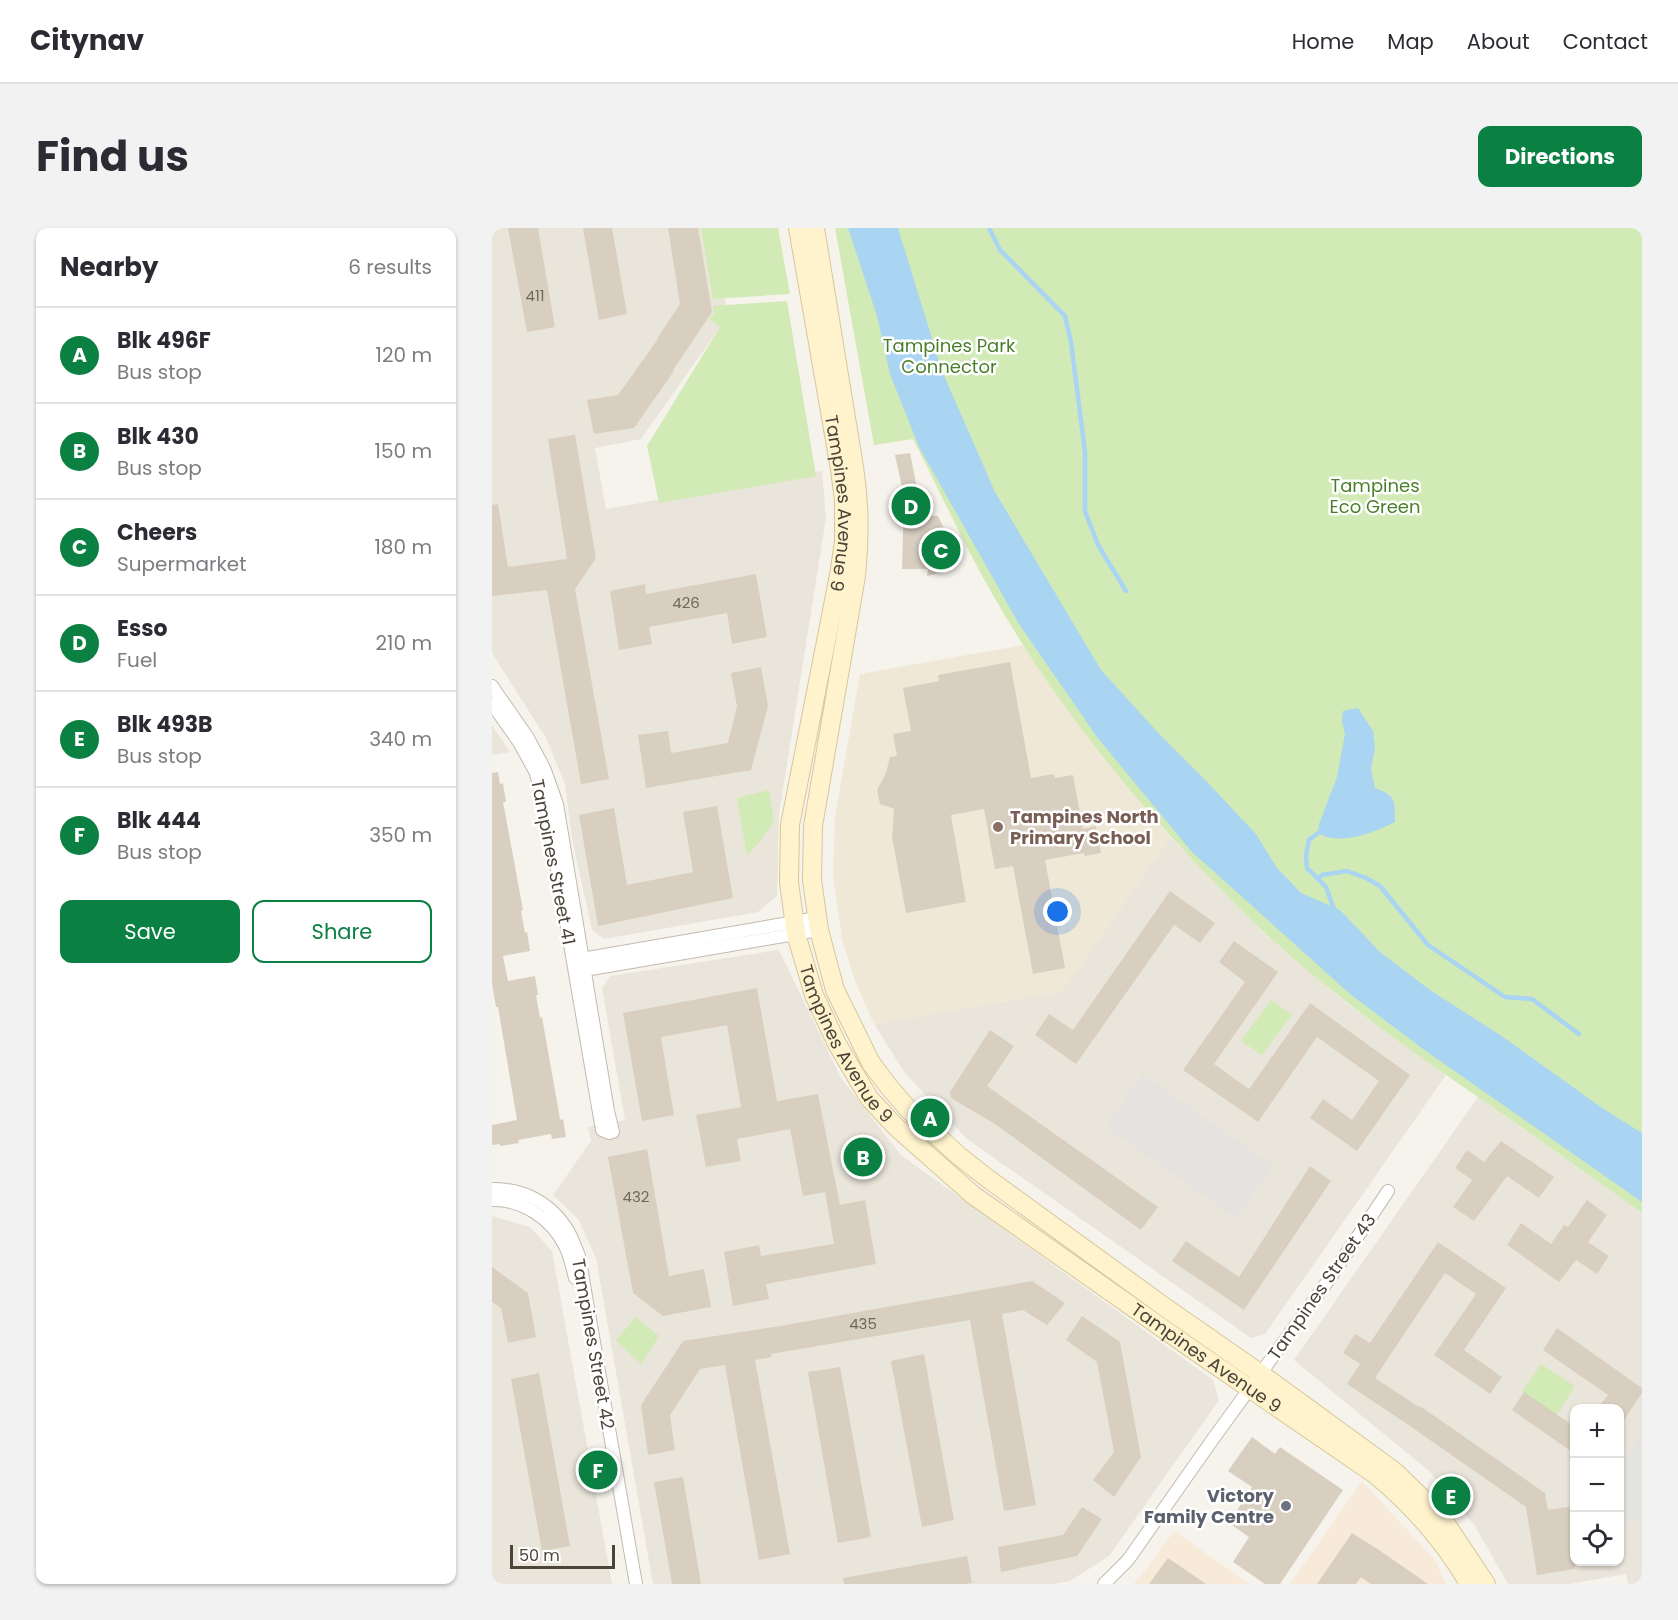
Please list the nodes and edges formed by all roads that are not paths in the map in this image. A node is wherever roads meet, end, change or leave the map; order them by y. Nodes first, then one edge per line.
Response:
1 (798, 228) edge
2 (815, 228) edge
3 (492, 686) edge
4 (492, 704) edge
5 (523, 740) junction
6 (818, 924) junction
7 (795, 929) junction
8 (579, 966) junction
9 (492, 1189) edge
10 (1388, 1191) dead end
11 (492, 1200) edge
12 (1261, 1374) junction
13 (1250, 1389) junction
14 (629, 1584) edge
15 (636, 1584) edge
16 (1104, 1584) edge
17 (1469, 1584) edge
18 (1486, 1584) edge

1 - 7 main road, Tampines Avenue 9
2 - 6 main road, Tampines Avenue 9
3 - 5 street, Tampines Street 41
4 - 5 street, Tampines Street 41
5 - 8 street, Tampines Street 41
6 - 7 street, Tampines Street 41
6 - 12 main road, Tampines Avenue 9
7 - 8 street, Tampines Street 41
7 - 13 main road, Tampines Avenue 9
8 - 8 street, Tampines Street 41
9 - 15 street, Tampines Street 42
10 - 12 street, Tampines Street 43
11 - 14 street, Tampines Street 42
12 - 13 street, Tampines Street 43
12 - 18 main road, Tampines Avenue 9
13 - 16 street, Tampines Street 43
13 - 17 main road, Tampines Avenue 9

